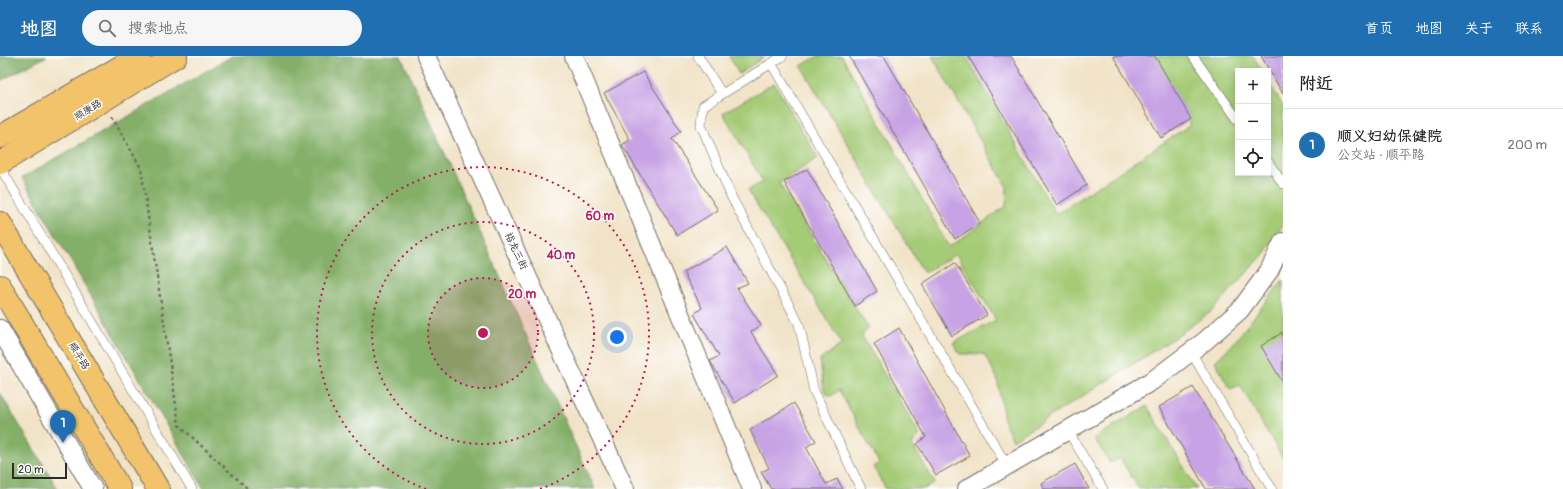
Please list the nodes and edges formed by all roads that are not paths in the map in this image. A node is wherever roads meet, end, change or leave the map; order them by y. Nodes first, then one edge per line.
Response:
1 (139, 56) edge
2 (176, 56) edge
3 (426, 56) edge
4 (574, 56) edge
5 (698, 56) edge
6 (783, 56) edge
7 (1193, 56) edge
8 (771, 63) junction
9 (722, 94) junction
10 (1235, 116) edge
11 (0, 137) edge
12 (0, 163) edge
13 (1271, 166) edge
14 (0, 167) edge
15 (1283, 184) edge
16 (0, 223) edge
17 (1283, 242) edge
18 (0, 286) edge
19 (0, 329) edge
20 (1191, 352) junction
21 (1068, 431) junction
22 (1007, 466) junction
23 (93, 489) edge
24 (120, 489) edge
25 (158, 489) edge
26 (192, 489) edge
27 (625, 489) edge
28 (752, 489) edge
29 (861, 489) edge
30 (967, 489) edge
31 (1103, 489) edge
32 (1272, 489) edge

1 - 11 main road, 顺康路
2 - 12 main road, 顺康路
3 - 27 street, 裕龙三街
4 - 28 street
5 - 9 lane
6 - 8 lane
7 - 10 lane
8 - 9 lane
8 - 22 lane
9 - 29 lane
13 - 15 lane
14 - 26 lane
16 - 25 main road, 顺平路
17 - 20 street
18 - 24 main road
19 - 23 street
20 - 21 street
20 - 32 lane
21 - 22 street
21 - 31 lane
22 - 30 street

